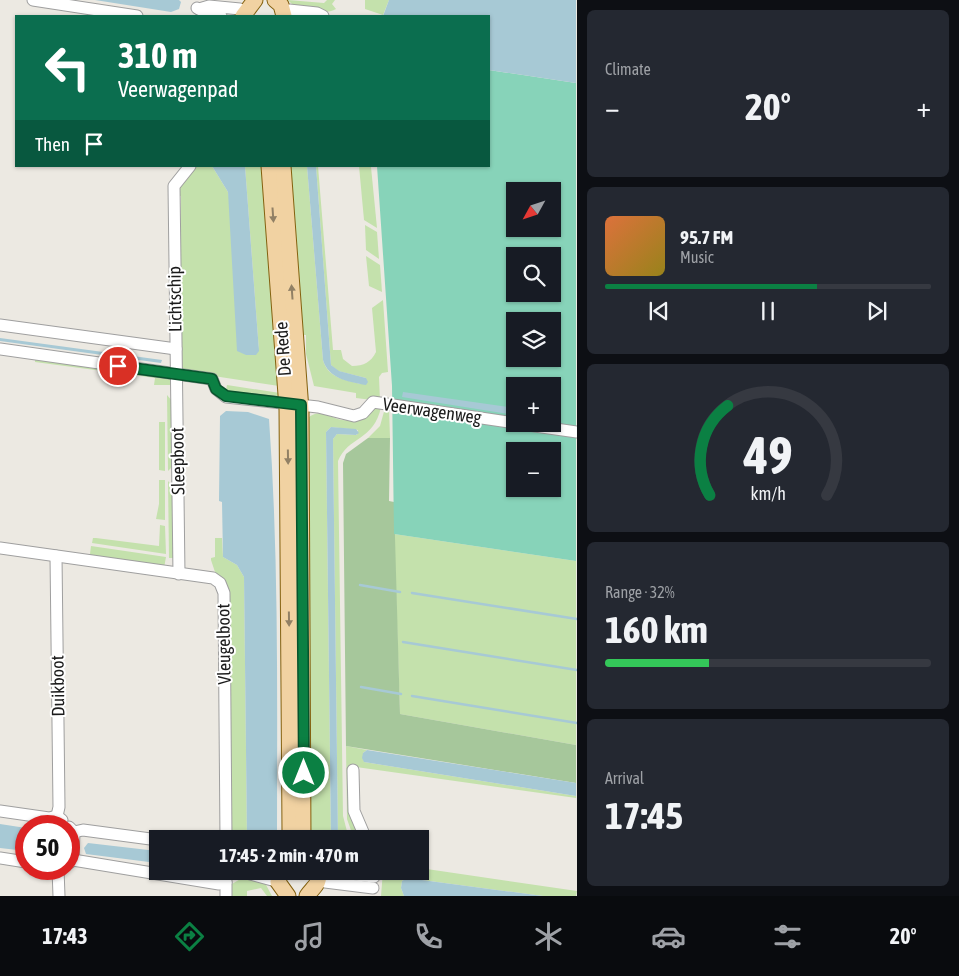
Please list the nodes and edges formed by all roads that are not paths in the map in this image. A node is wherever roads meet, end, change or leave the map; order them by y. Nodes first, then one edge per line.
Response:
1 (33, 0) edge
2 (255, 0) edge
3 (195, 8) edge
4 (284, 9) edge
5 (242, 10) edge
6 (130, 15) edge
7 (214, 15) edge
8 (321, 15) edge
9 (189, 167) edge
10 (269, 167) edge
11 (282, 167) edge
12 (0, 325) edge
13 (0, 349) edge
14 (176, 349) junction
15 (177, 374) junction
16 (294, 407) junction
17 (506, 422) edge
18 (561, 430) edge
19 (576, 432) edge
20 (0, 548) edge
21 (56, 556) junction
22 (179, 574) junction
23 (353, 770) dead end
24 (0, 811) edge
25 (28, 815) edge
26 (57, 815) edge
27 (80, 829) edge
28 (226, 830) edge
29 (298, 830) edge
30 (362, 830) edge
31 (149, 839) edge
32 (0, 858) edge
33 (15, 860) edge
34 (80, 863) edge
35 (58, 880) edge
36 (277, 880) edge
37 (318, 880) edge
38 (321, 880) edge
39 (356, 880) edge
40 (226, 882) joint
41 (373, 883) edge
42 (59, 896) edge
43 (226, 896) edge
44 (288, 896) edge
45 (307, 896) edge
46 (316, 896) edge

1 - 6 street
2 - 5 main road
3 - 5 street
3 - 7 street
4 - 8 street
9 - 14 street, Lichtschip
10 -> 16 main road, De Rede
16 -> 11 main road, De Rede
12 - 14 street, Lichtschip
13 - 15 street, Veerwagenweg
14 - 15 street, Sleepboot
15 - 16 street, Veerwagenweg
15 - 22 street, Sleepboot
16 - 17 street, Veerwagenweg
16 - 29 main road, De Rede
18 - 19 street
20 - 21 street, Vleugelboot
21 - 22 street, Vleugelboot
21 - 26 street, Duikboot
22 - 28 street, Vleugelboot
23 - 30 street
24 - 25 street
27 - 31 street
32 - 33 street
34 - 40 street
35 - 42 street
36 - 44 main road
37 - 45 main road
38 - 46 main road
39 - 41 street
40 - 43 street

